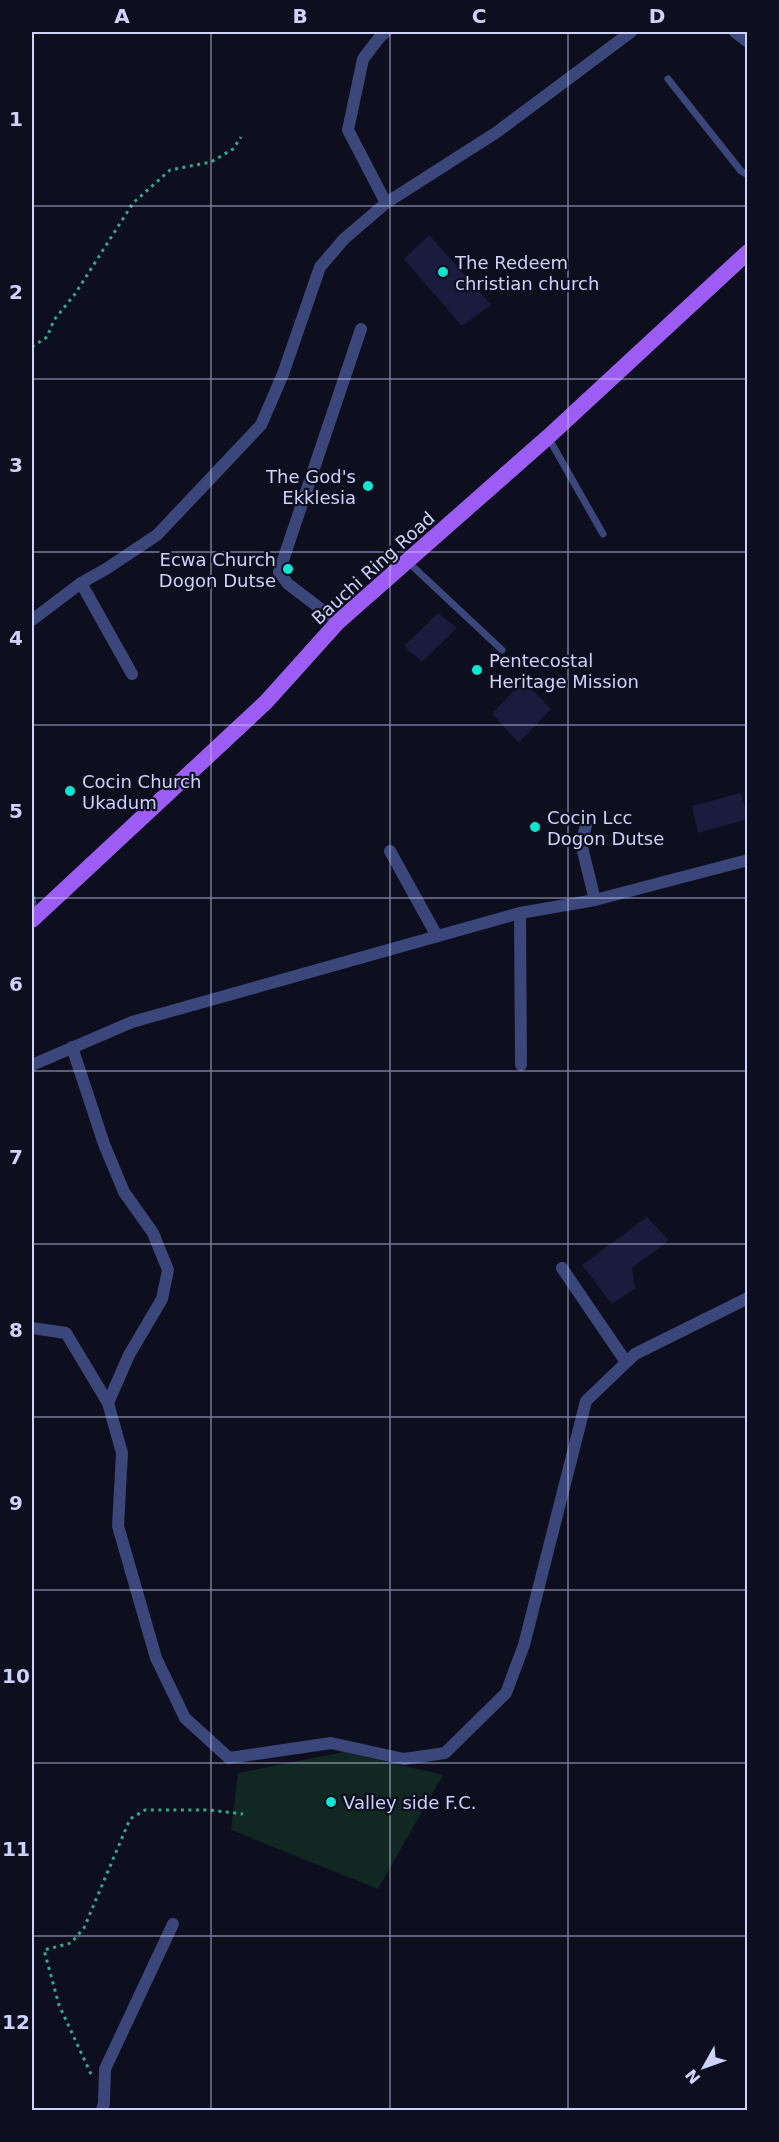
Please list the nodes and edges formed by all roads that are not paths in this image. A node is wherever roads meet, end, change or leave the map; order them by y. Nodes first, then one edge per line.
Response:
1 (386, 32) edge
2 (631, 32) edge
3 (735, 32) edge
4 (747, 42) edge
5 (668, 79) dead end
6 (747, 176) edge
7 (387, 203) junction
8 (747, 252) edge
9 (361, 329) dead end
10 (548, 437) junction
11 (603, 534) dead end
12 (407, 562) junction
13 (81, 583) junction
14 (32, 620) edge
15 (338, 622) junction
16 (502, 650) dead end
17 (132, 674) dead end
18 (586, 826) dead end
19 (390, 851) dead end
20 (747, 860) edge
21 (32, 899) edge
22 (596, 900) junction
23 (520, 914) junction
24 (33, 918) edge
25 (437, 936) junction
26 (72, 1047) junction
27 (32, 1065) edge
28 (521, 1065) dead end
29 (562, 1268) dead end
30 (747, 1298) edge
31 (32, 1328) edge
32 (626, 1362) junction
33 (108, 1402) junction
34 (173, 1924) dead end
35 (102, 2110) edge

1 - 7 street
2 - 7 street
3 - 4 street
5 - 6 lane
7 - 13 street
8 - 10 main road, Bauchi Ring Road
9 - 15 street
10 - 11 lane
10 - 12 main road, Bauchi Ring Road
12 - 15 main road, Bauchi Ring Road
12 - 16 lane
13 - 14 street
13 - 17 street
15 - 24 main road, Bauchi Ring Road
18 - 22 street
19 - 25 street
20 - 22 street
21 - 24 lane
22 - 23 street
23 - 25 street
23 - 28 street
25 - 26 street
26 - 27 street
26 - 33 street
29 - 32 street
30 - 32 street
31 - 33 street
32 - 33 street
34 - 35 street

